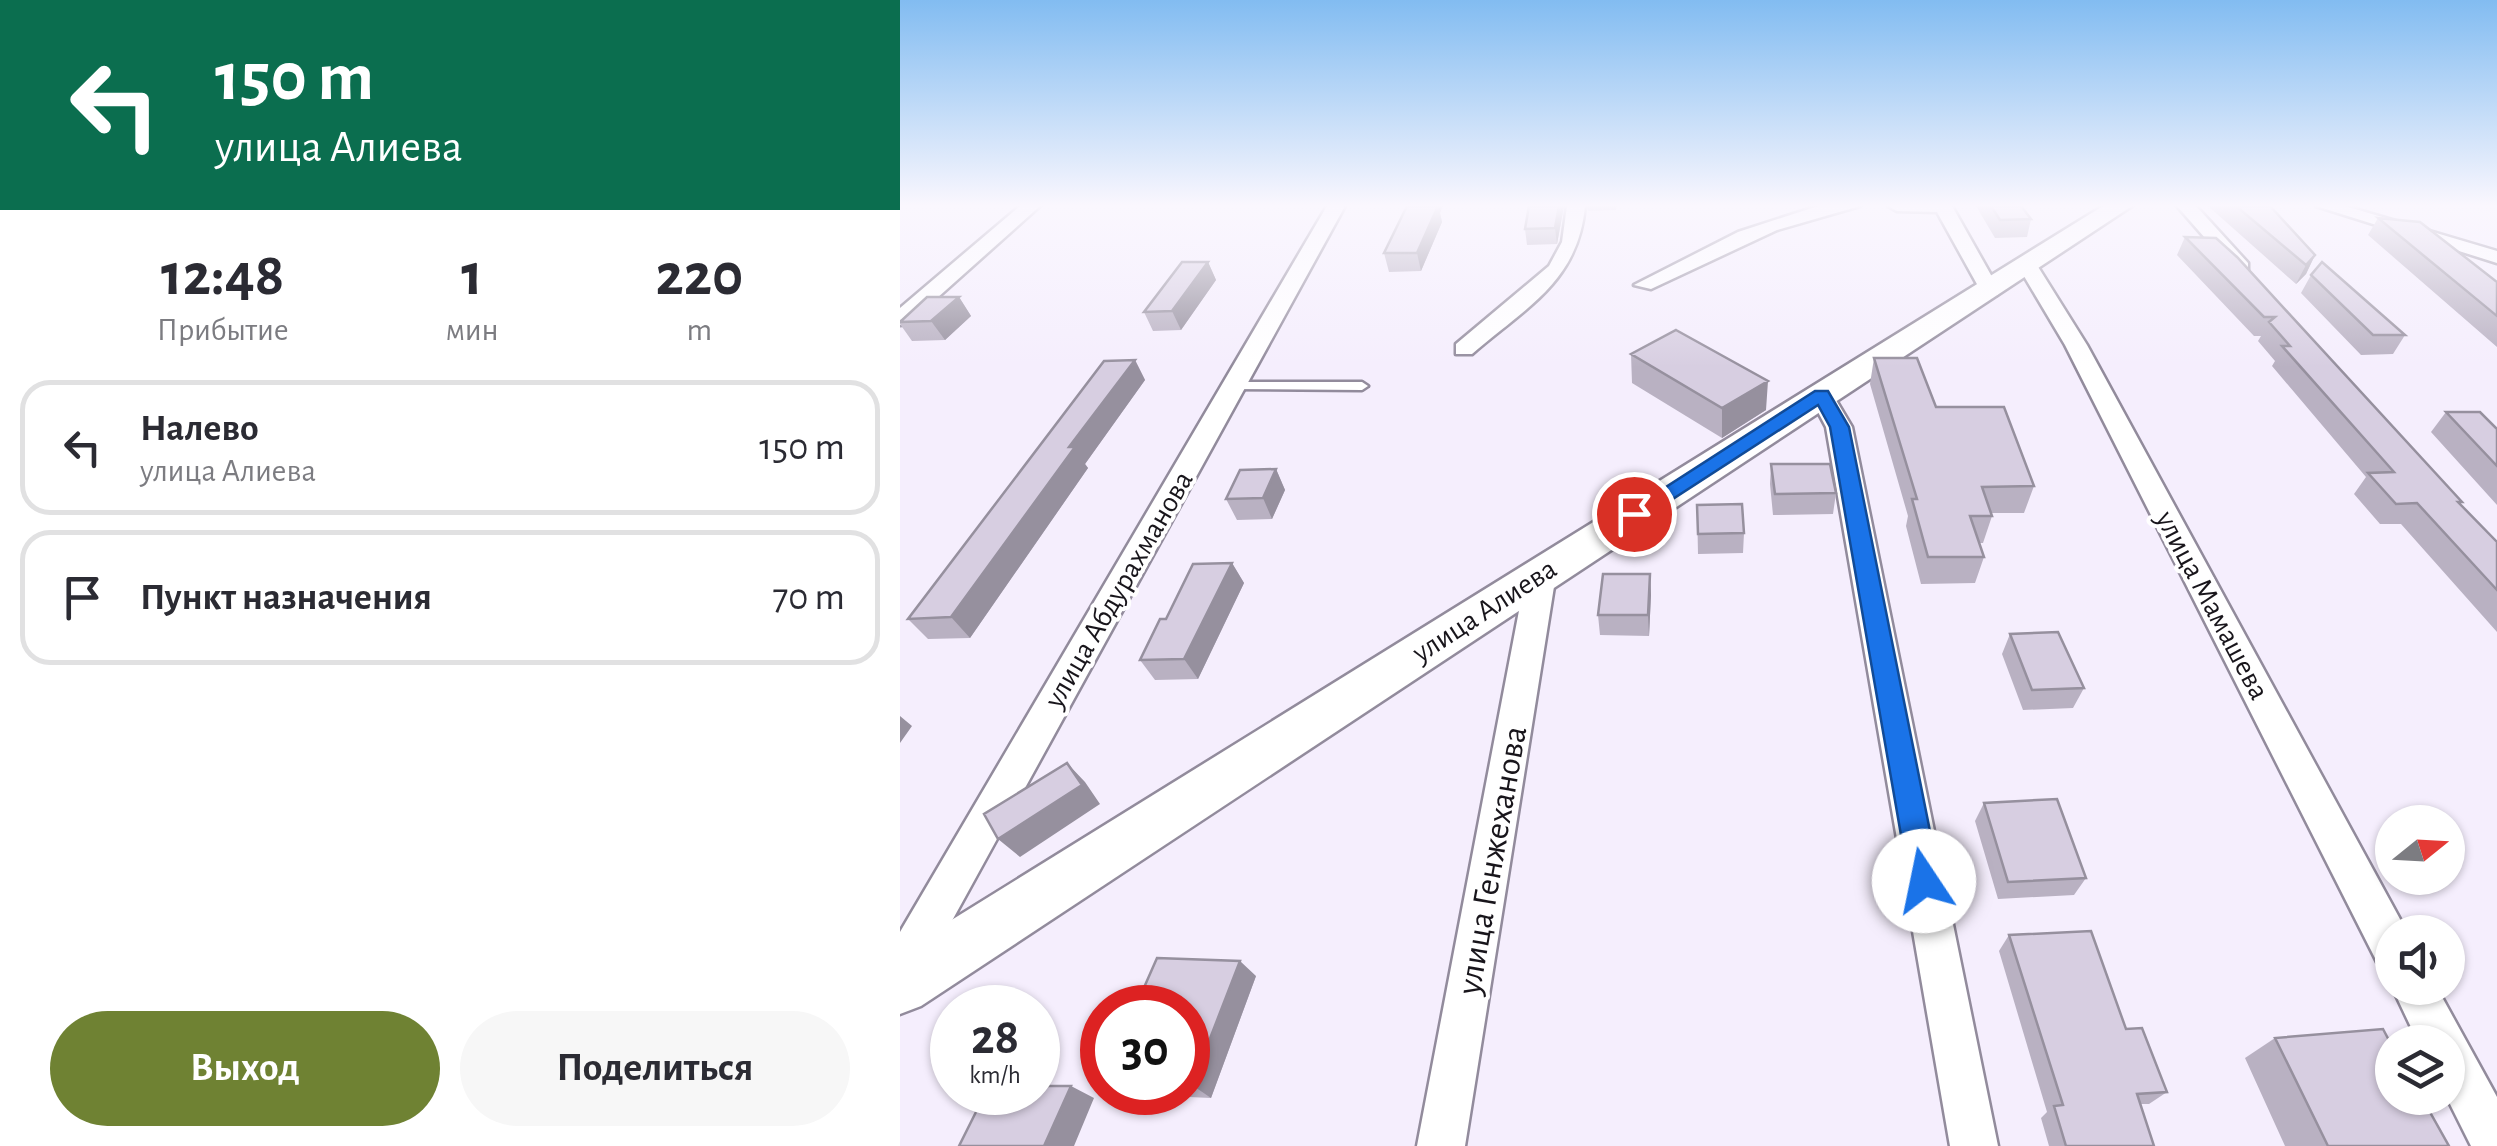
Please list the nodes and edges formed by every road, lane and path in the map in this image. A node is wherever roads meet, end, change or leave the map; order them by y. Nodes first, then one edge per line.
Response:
1 (969, 259) edge
2 (1305, 259) edge
3 (1563, 259) edge
4 (1700, 259) edge
5 (1972, 259) edge
6 (2038, 259) edge
7 (2234, 259) edge
8 (2461, 259) edge
9 (2028, 266) junction
10 (2482, 277) edge
11 (2251, 279) edge
12 (1644, 285) dead end
13 (1990, 291) junction
14 (900, 319) edge
15 (1464, 350) dead end
16 (1233, 386) junction
17 (1362, 386) dead end
18 (1822, 395) junction
19 (1541, 574) junction
20 (2375, 915) edge
21 (900, 973) edge
22 (900, 985) edge
23 (2465, 1085) edge
24 (1441, 1146) edge
25 (1974, 1146) edge
26 (2497, 1146) edge

1 - 14 street
2 - 16 street, улица Абдурахманова
3 - 15 street
4 - 12 street
5 - 13 street
6 - 9 street, улица Алиева
7 - 11 street
8 - 10 street
9 - 13 street, улица Алиева
9 - 20 street, улица Мамашева
13 - 18 street, улица Алиева
16 - 17 lane
16 - 21 street, улица Абдурахманова
18 - 19 street, улица Алиева
18 - 25 street
19 - 22 street, улица Алиева
19 - 24 street, улица Генжеханова
23 - 26 street

